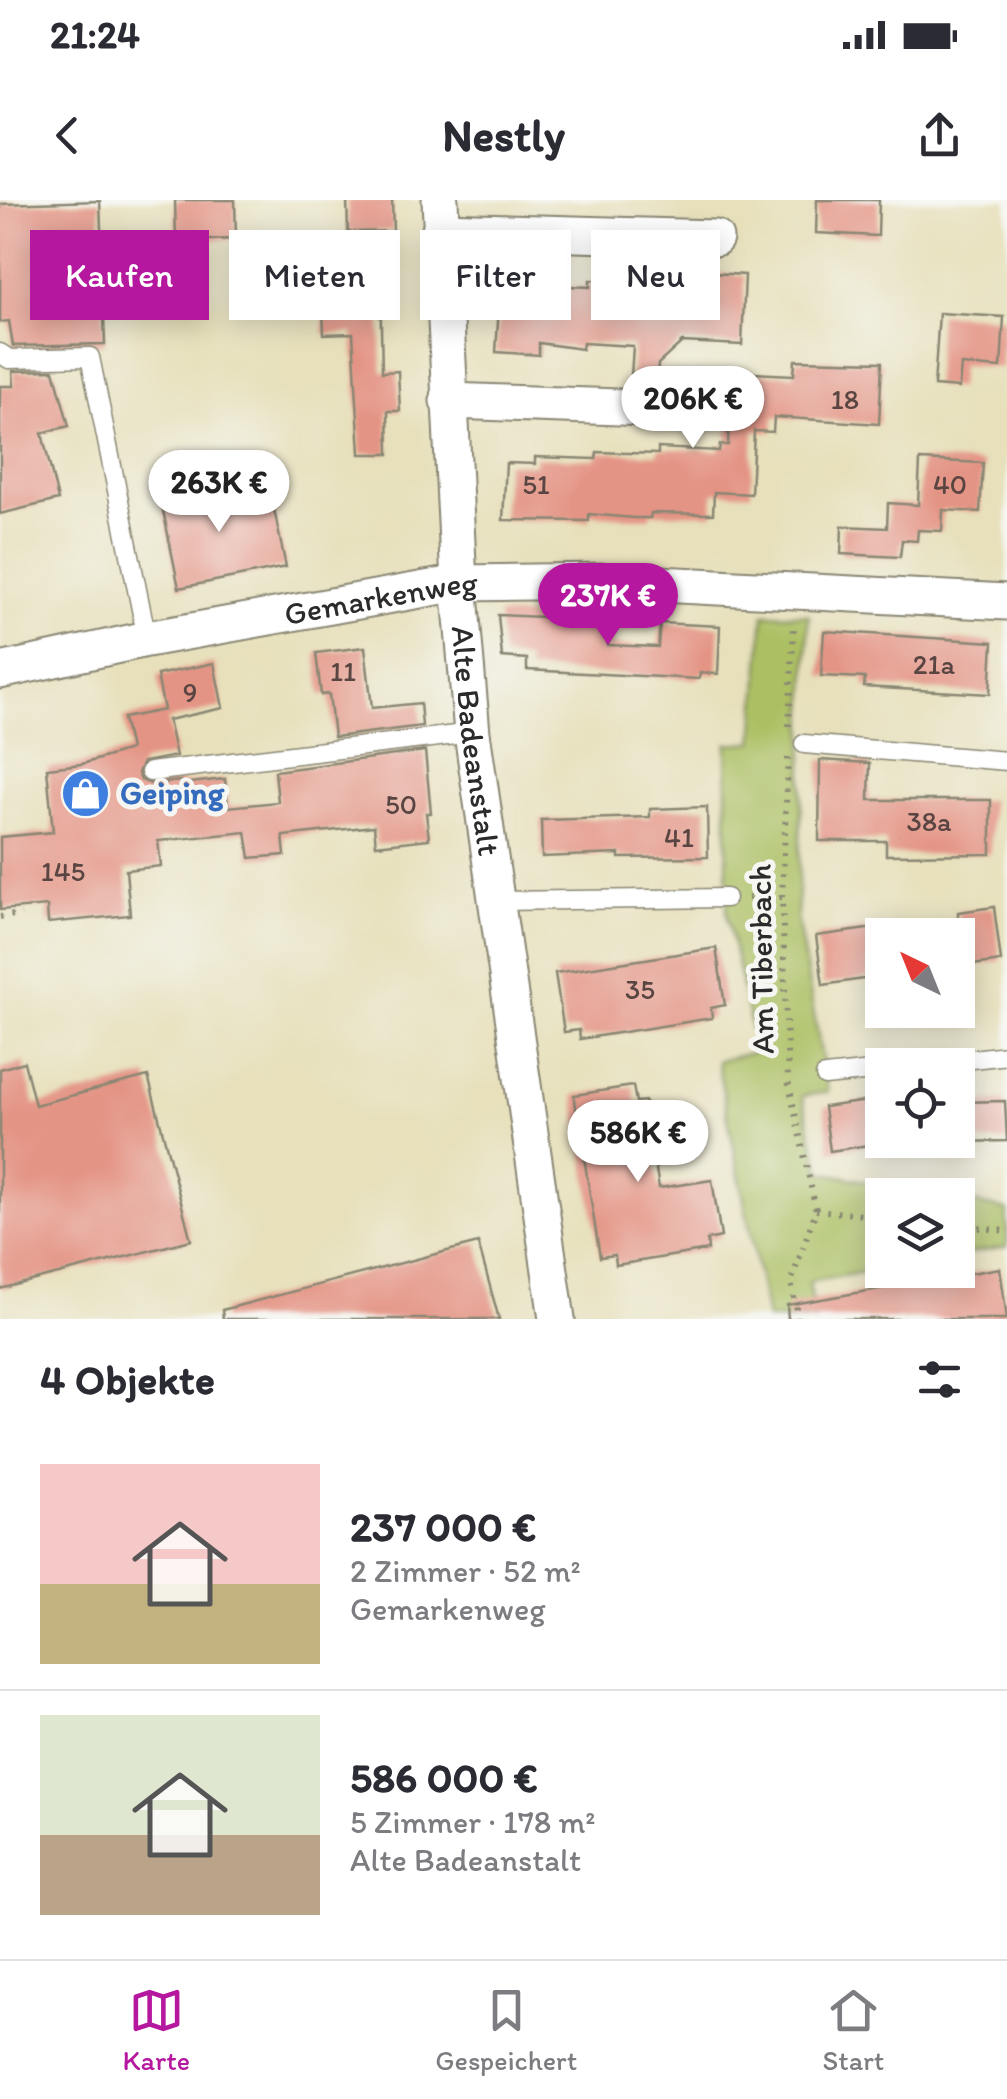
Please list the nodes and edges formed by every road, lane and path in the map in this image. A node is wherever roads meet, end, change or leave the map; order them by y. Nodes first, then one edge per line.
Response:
1 (440, 215) edge
2 (619, 230) edge
3 (0, 353) edge
4 (448, 401) junction
5 (706, 410) dead end
6 (459, 583) junction
7 (795, 591) junction
8 (1007, 602) edge
9 (146, 639) junction
10 (0, 671) edge
11 (472, 732) junction
12 (804, 744) dead end
13 (1007, 760) edge
14 (150, 772) dead end
15 (782, 897) junction
16 (726, 898) joint
17 (496, 901) junction
18 (20, 914) dead end
19 (0, 917) edge
20 (1007, 1054) edge
21 (975, 1058) edge
22 (865, 1072) edge
23 (825, 1076) dead end
24 (816, 1210) junction
25 (865, 1215) edge
26 (975, 1227) edge
27 (1007, 1230) edge
28 (557, 1319) edge
29 (798, 1319) edge

1 - 2 street, Alte Badeanstalt
1 - 4 street, Alte Badeanstalt
3 - 9 lane
4 - 5 street
4 - 6 street, Alte Badeanstalt
6 - 7 street, Gemarkenweg
6 - 9 street, Gemarkenweg
6 - 11 street, Alte Badeanstalt
7 - 8 street, Gemarkenweg
7 - 15 path, Am Tiberbach
9 - 10 street, Gemarkenweg
11 - 14 lane
11 - 17 street, Alte Badeanstalt
12 - 13 lane
15 - 16 path
15 - 24 path, Am Tiberbach
16 - 17 lane, Alte Badeanstalt
17 - 28 street, Alte Badeanstalt
18 - 19 path
20 - 21 lane
22 - 23 lane
24 - 25 path
24 - 29 path
26 - 27 path

